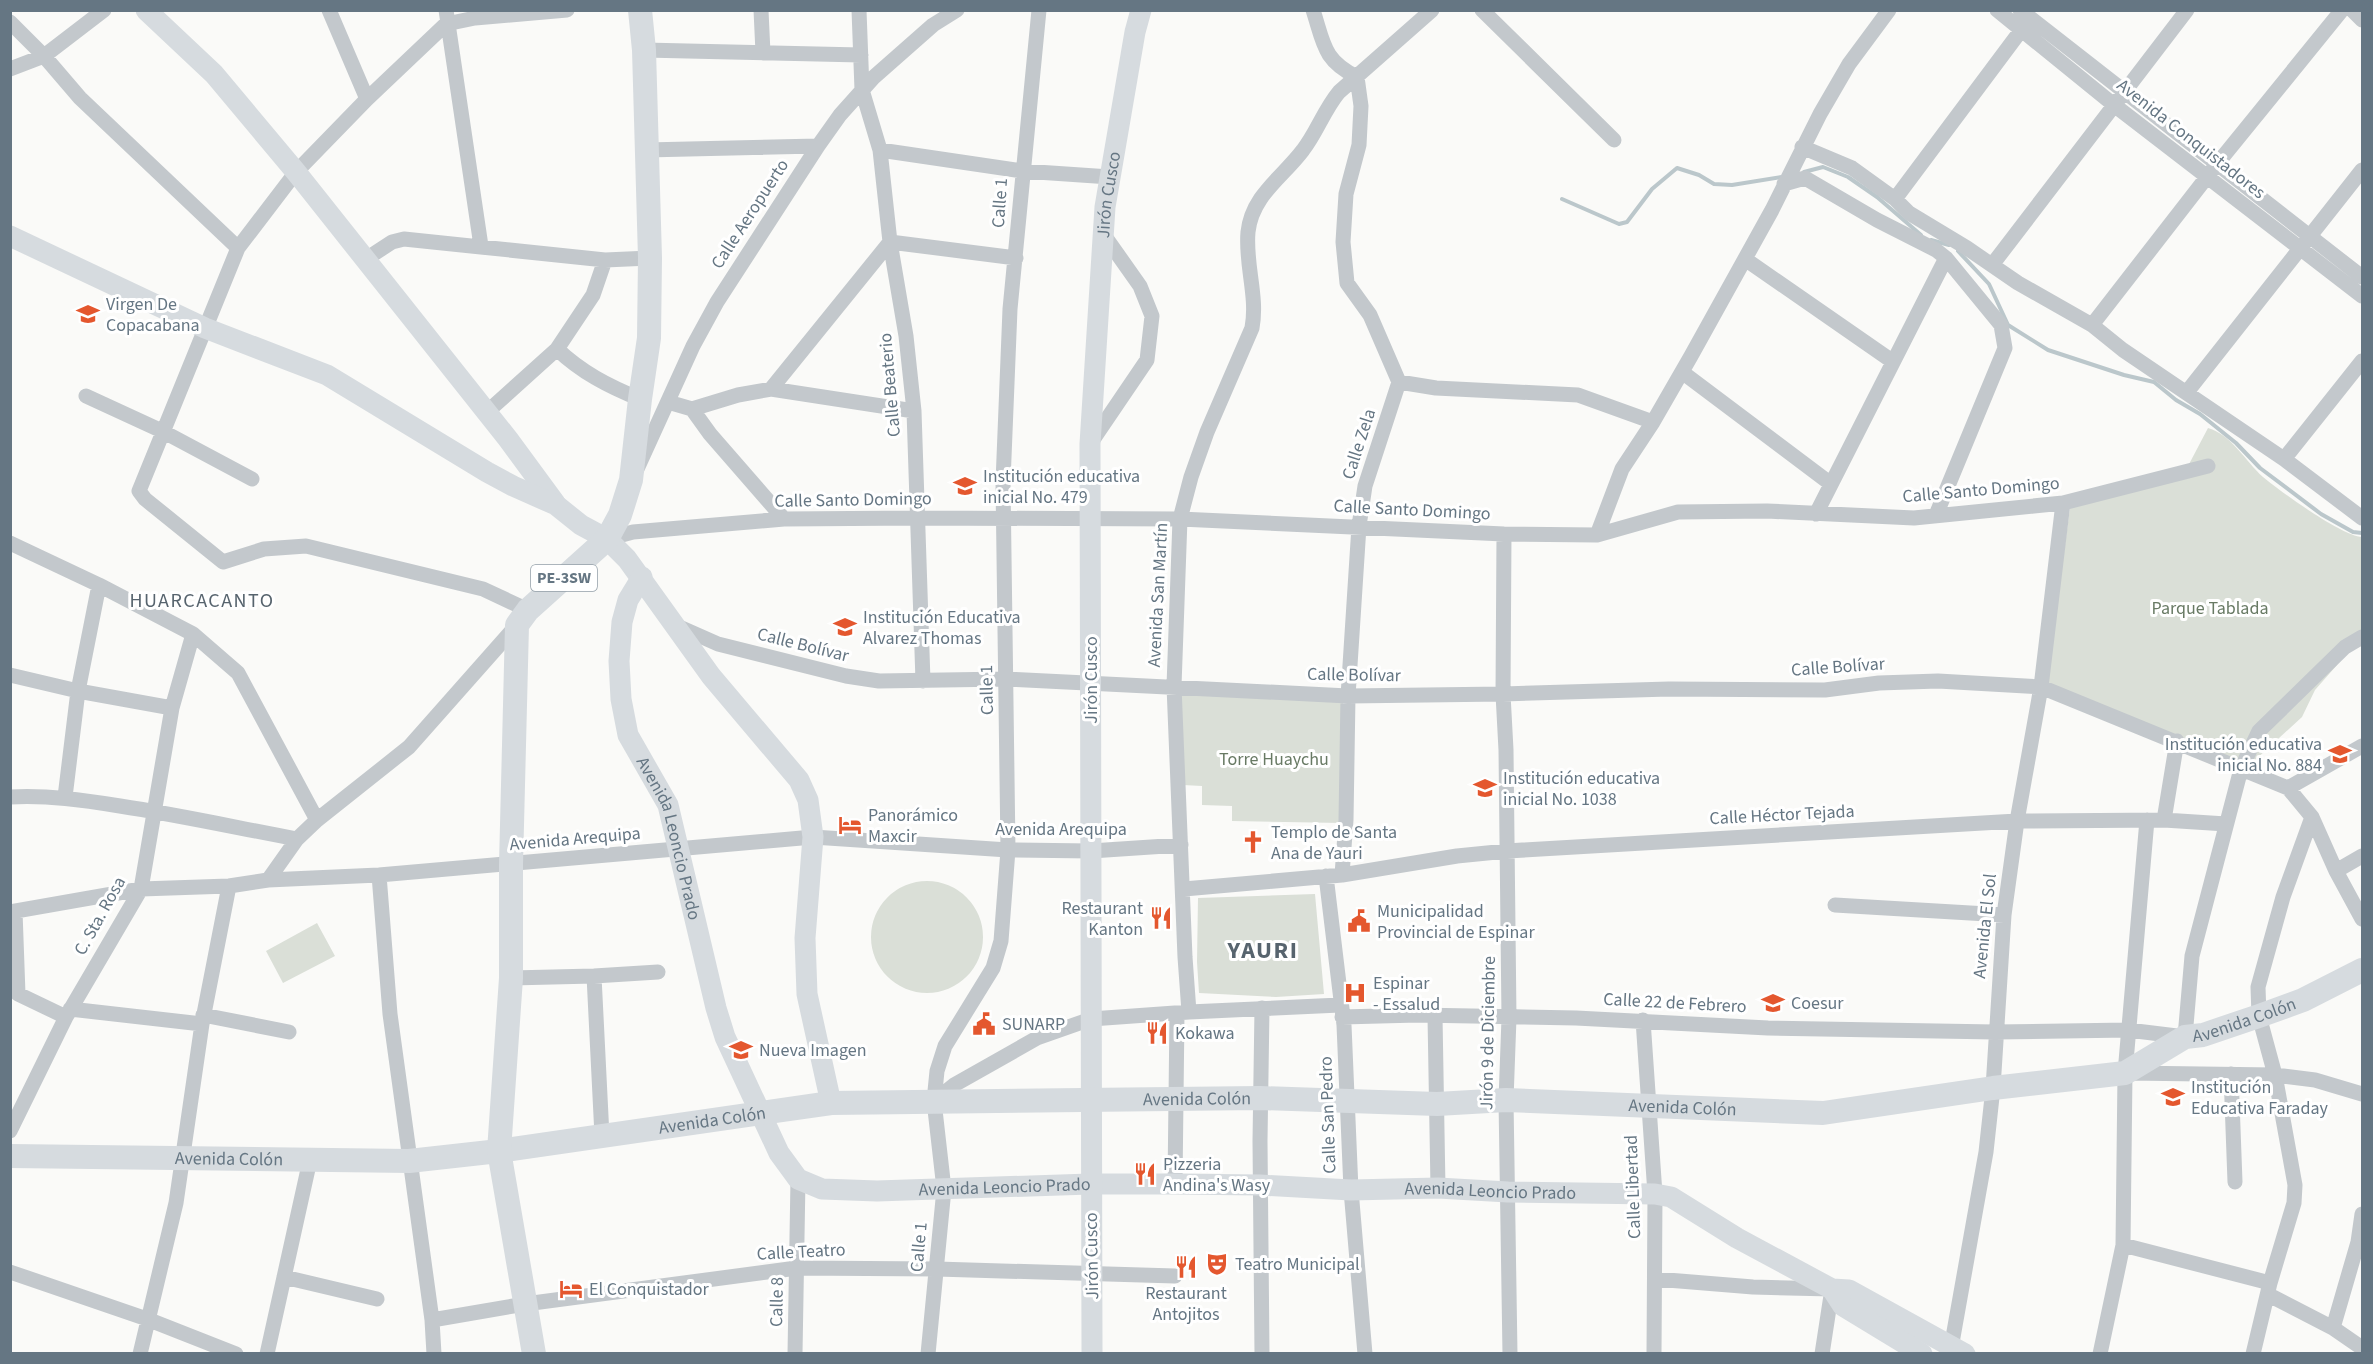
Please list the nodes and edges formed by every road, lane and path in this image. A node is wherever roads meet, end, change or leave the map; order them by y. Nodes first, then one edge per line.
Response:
1 (104, 10) edge
2 (146, 10) edge
3 (329, 10) edge
4 (567, 10) edge
5 (640, 10) edge
6 (761, 10) edge
7 (859, 10) edge
8 (957, 10) edge
9 (1039, 10) edge
10 (1141, 10) edge
11 (1313, 10) edge
12 (1432, 10) edge
13 (1482, 10) edge
14 (1889, 10) edge
15 (1997, 10) edge
16 (2187, 10) edge
17 (2342, 10) edge
18 (2352, 10) edge
19 (446, 17) edge
20 (2027, 17) edge
21 (2362, 20) edge
22 (10, 22) edge
23 (644, 50) junction
24 (764, 53) junction
25 (861, 55) junction
26 (44, 56) junction
27 (10, 69) edge
28 (1357, 77) junction
29 (862, 90) junction
30 (2125, 91) junction
31 (367, 99) junction
32 (2114, 105) junction
33 (1614, 140) dead end
34 (818, 146) junction
35 (1802, 147) junction
36 (646, 150) junction
37 (880, 150) junction
38 (2362, 170) edge
39 (1022, 171) junction
40 (2212, 171) junction
41 (296, 172) junction
42 (1110, 177) junction
43 (1785, 182) junction
44 (1895, 199) junction
45 (1104, 235) junction
46 (10, 236) edge
47 (2312, 236) junction
48 (890, 242) junction
49 (482, 246) junction
50 (238, 248) junction
51 (2301, 249) junction
52 (650, 258) junction
53 (1016, 258) junction
54 (1946, 258) junction
55 (366, 259) junction
56 (1745, 259) junction
57 (605, 260) junction
58 (1992, 265) junction
59 (2362, 277) edge
60 (2362, 296) edge
61 (2092, 326) junction
62 (205, 328) junction
63 (557, 349) junction
64 (1892, 361) junction
65 (2362, 361) edge
66 (1682, 372) junction
67 (1400, 382) junction
68 (771, 389) junction
69 (2187, 392) junction
70 (86, 396) dead end
71 (640, 399) junction
72 (668, 402) junction
73 (692, 409) junction
74 (914, 411) junction
75 (487, 412) junction
76 (1653, 422) junction
77 (162, 431) junction
78 (1090, 444) junction
79 (2284, 459) junction
80 (2208, 466) dead end
81 (252, 478) dead end
82 (631, 480) junction
83 (1831, 484) junction
84 (2063, 503) junction
85 (556, 505) junction
86 (1816, 514) junction
87 (1936, 515) junction
88 (918, 518) junction
89 (1004, 518) junction
90 (1091, 518) junction
91 (2362, 518) edge
92 (784, 519) junction
93 (1180, 519) junction
94 (1359, 526) junction
95 (1504, 534) junction
96 (1597, 535) junction
97 (607, 539) junction
98 (10, 543) edge
99 (642, 577) junction
100 (99, 585) junction
101 (522, 617) junction
102 (675, 625) junction
103 (193, 634) junction
104 (2362, 638) edge
105 (10, 675) edge
106 (1007, 679) junction
107 (923, 681) junction
108 (1092, 684) junction
109 (1174, 686) junction
110 (2041, 687) junction
111 (78, 691) junction
112 (1503, 694) junction
113 (1348, 696) junction
114 (172, 708) junction
115 (2176, 741) junction
116 (2362, 746) edge
117 (2241, 769) junction
118 (2288, 788) junction
119 (10, 797) edge
120 (65, 797) junction
121 (153, 811) junction
122 (2312, 817) junction
123 (317, 820) junction
124 (2147, 820) junction
125 (2164, 820) junction
126 (2017, 821) junction
127 (2226, 824) junction
128 (813, 837) junction
129 (297, 839) junction
130 (1181, 845) junction
131 (681, 850) junction
132 (1008, 850) junction
133 (1091, 851) junction
134 (1507, 851) junction
135 (2362, 856) edge
136 (511, 865) junction
137 (2336, 871) junction
138 (379, 875) junction
139 (1342, 875) junction
140 (1326, 876) junction
141 (268, 879) junction
142 (229, 886) junction
143 (141, 889) junction
144 (1184, 890) junction
145 (1835, 905) dead end
146 (13, 911) edge
147 (2004, 915) junction
148 (2362, 918) edge
149 (2362, 970) edge
150 (658, 972) dead end
151 (594, 976) junction
152 (511, 978) junction
153 (1262, 1008) junction
154 (1341, 1011) junction
155 (1183, 1012) junction
156 (68, 1013) junction
157 (1435, 1016) junction
158 (2259, 1016) junction
159 (1509, 1018) junction
160 (1091, 1019) junction
161 (202, 1020) junction
162 (1643, 1020) junction
163 (2128, 1030) junction
164 (289, 1032) dead end
165 (1995, 1032) junction
166 (2175, 1043) junction
167 (2125, 1073) junction
168 (2231, 1074) junction
169 (2173, 1075) junction
170 (2275, 1075) junction
171 (1993, 1088) junction
172 (2362, 1094) edge
173 (1260, 1098) junction
174 (1176, 1100) junction
175 (1506, 1100) junction
176 (934, 1101) junction
177 (1091, 1101) junction
178 (1347, 1102) junction
179 (831, 1103) junction
180 (1437, 1104) junction
181 (1650, 1105) junction
182 (761, 1113) junction
183 (10, 1131) edge
184 (602, 1136) junction
185 (499, 1151) junction
186 (10, 1156) edge
187 (181, 1158) junction
188 (310, 1161) junction
189 (409, 1161) junction
190 (798, 1179) junction
191 (2235, 1182) dead end
192 (1090, 1184) junction
193 (1175, 1184) junction
194 (1260, 1185) junction
195 (1438, 1188) junction
196 (944, 1189) junction
197 (1351, 1190) junction
198 (1508, 1192) junction
199 (1655, 1194) junction
200 (2362, 1214) edge
201 (2123, 1245) junction
202 (797, 1268) junction
203 (937, 1269) junction
204 (10, 1272) edge
205 (1093, 1275) junction
206 (1175, 1276) dead end
207 (284, 1277) junction
208 (1655, 1279) junction
209 (1832, 1289) junction
210 (2269, 1289) junction
211 (377, 1299) dead end
212 (525, 1304) junction
213 (147, 1319) junction
214 (432, 1320) junction
215 (2332, 1328) junction
216 (2362, 1348) edge
217 (1955, 1351) edge
218 (140, 1353) edge
219 (236, 1353) edge
220 (267, 1353) edge
221 (434, 1353) edge
222 (534, 1353) edge
223 (795, 1353) edge
224 (928, 1353) edge
225 (1092, 1353) edge
226 (1262, 1353) edge
227 (1365, 1353) edge
228 (1510, 1353) edge
229 (1654, 1353) edge
230 (1822, 1353) edge
231 (1922, 1353) edge
232 (2100, 1353) edge
233 (2253, 1353) edge

1 - 26 street
2 - 41 main road
3 - 31 street
4 - 19 street
5 - 23 main road, PE-3SW
6 - 24 street
7 - 25 street, Calle Beaterio
8 - 29 street, Calle Aeropuerto
9 - 39 street, Calle 1
10 - 42 main road, Jirón Cusco
11 - 28 street
12 - 28 street, Avenida San Martín
13 - 33 street
14 - 35 street
15 - 20 street, Avenida Conquistadores
16 - 30 street
17 - 40 street
18 - 21 street
19 - 31 street
19 - 49 street
20 - 30 street, Avenida Conquistadores
20 - 32 street, Avenida Conquistadores
20 - 44 street
22 - 26 street
23 - 24 street
23 - 36 main road, PE-3SW
24 - 25 street
25 - 29 street, Calle Beaterio
26 - 27 street
26 - 50 street
28 - 67 street
28 - 93 street, Avenida San Martín
29 - 34 street, Calle Aeropuerto
29 - 37 street, Calle Beaterio
30 - 32 street
30 - 40 street, Avenida Conquistadores
31 - 41 street
32 - 40 street, Avenida Conquistadores
32 - 58 street
34 - 36 street
34 - 72 street, Calle Aeropuerto
35 - 43 street
35 - 44 street
36 - 52 main road, PE-3SW
37 - 39 street
37 - 48 street, Calle Beaterio
38 - 47 street
39 - 42 street
39 - 53 street, Calle 1
40 - 47 street, Avenida Conquistadores
40 - 51 street, Avenida Conquistadores
40 - 61 street
41 - 50 street
41 - 55 main road
42 - 45 main road, Jirón Cusco
43 - 54 street
43 - 56 street
44 - 58 street
45 - 78 main road, Jirón Cusco
45 - 78 street
46 - 62 main road
47 - 51 street
47 - 59 street, Avenida Conquistadores
48 - 53 street
48 - 68 street
48 - 74 street, Calle Beaterio
49 - 55 street
49 - 57 street
50 - 62 street
51 - 60 street, Avenida Conquistadores
51 - 69 street
52 - 57 street
52 - 71 main road, PE-3SW
53 - 89 street, Calle 1
54 - 64 street
54 - 87 street
55 - 75 main road
56 - 64 street
56 - 66 street
57 - 63 street
58 - 61 street
61 - 69 street
62 - 77 street
62 - 85 main road
63 - 71 street
63 - 75 street
64 - 83 street
65 - 79 street
66 - 76 street
66 - 83 street
67 - 76 street
67 - 94 street, Calle Zela
68 - 73 street
68 - 74 street
69 - 79 street
70 - 77 street
71 - 82 main road, PE-3SW
72 - 73 street
72 - 82 street, Calle Aeropuerto
73 - 92 street
74 - 88 street, Calle Beaterio
75 - 85 main road
76 - 96 street
77 - 81 street
77 - 101 street
78 - 90 main road, Jirón Cusco
79 - 91 street
80 - 84 street, Calle Santo Domingo
82 - 97 main road, PE-3SW
83 - 86 street
84 - 87 street, Calle Santo Domingo
84 - 110 street, Avenida El Sol
85 - 97 main road
86 - 87 street, Calle Santo Domingo
86 - 96 street, Calle Santo Domingo
88 - 89 street, Calle Santo Domingo
88 - 92 street, Calle Santo Domingo
88 - 107 street, Calle Beaterio
89 - 90 street, Calle Santo Domingo
89 - 106 street, Calle 1
90 - 93 street, Calle Santo Domingo
90 - 108 main road, Jirón Cusco
92 - 97 street, Calle Santo Domingo
93 - 94 street, Calle Santo Domingo
93 - 109 street, Avenida San Martín
94 - 95 street, Calle Santo Domingo
94 - 113 street, Calle Zela
95 - 96 street, Calle Santo Domingo
95 - 112 street, Jirón 9 de Diciembre
97 - 99 main road
97 - 101 main road, PE-3SW
98 - 100 street
99 - 102 main road
99 - 131 main road, Avenida Leoncio Prado
100 - 103 street
100 - 111 street
101 - 123 street
101 - 136 main road
102 - 107 street, Calle Bolívar
102 - 128 main road
103 - 114 street, C. Sta. Rosa
103 - 123 street
104 - 117 street
105 - 111 street
106 - 107 street, Calle Bolívar
106 - 108 street, Calle Bolívar
106 - 132 street, Calle 1
108 - 109 street, Calle Bolívar
108 - 133 main road, Jirón Cusco
109 - 113 street, Calle Bolívar
109 - 130 street, Avenida San Martín
110 - 112 street, Calle Bolívar
110 - 115 street, Calle Bolívar
110 - 126 street, Avenida El Sol
111 - 114 street
111 - 120 street
112 - 113 street, Calle Bolívar
112 - 134 street, Jirón 9 de Diciembre
113 - 139 street, Calle Zela
114 - 121 street, C. Sta. Rosa
115 - 117 street, Calle Bolívar
115 - 125 street
116 - 118 street
117 - 118 street, Calle Bolívar
117 - 127 street
118 - 122 street
119 - 120 street
120 - 121 street
121 - 129 street
121 - 143 street, C. Sta. Rosa
122 - 137 street
122 - 158 street
123 - 129 street
124 - 125 street, Calle Héctor Tejada
124 - 126 street, Calle Héctor Tejada
124 - 163 street
125 - 127 street, Calle Héctor Tejada
126 - 134 street, Calle Héctor Tejada
126 - 147 street, Avenida El Sol
127 - 166 street
128 - 131 street, Avenida Arequipa
128 - 132 street, Avenida Arequipa
128 - 179 main road
129 - 141 street
130 - 133 street, Avenida Arequipa
130 - 144 street, Avenida San Martín
131 - 136 street, Avenida Arequipa
131 - 182 main road, Avenida Leoncio Prado
132 - 133 street, Avenida Arequipa
132 - 176 street, Calle 1
133 - 160 main road, Jirón Cusco
134 - 139 street, Calle Héctor Tejada
134 - 159 street, Jirón 9 de Diciembre
135 - 137 street
136 - 138 street, Avenida Arequipa
136 - 152 main road
137 - 148 street
138 - 141 street, Avenida Arequipa
138 - 189 street
139 - 140 street, Calle Héctor Tejada
140 - 144 street
140 - 154 street, Calle San Pedro
141 - 142 street, Avenida Arequipa
142 - 143 street, Avenida Arequipa
142 - 161 street
143 - 146 street, Avenida Arequipa
143 - 156 street, C. Sta. Rosa
144 - 155 street, Avenida San Martín
145 - 147 street
146 - 156 street
147 - 165 street, Avenida El Sol
149 - 158 main road, Avenida Colón
150 - 151 street
151 - 152 street
151 - 184 street
152 - 185 main road
153 - 154 street, Calle 22 de Febrero
153 - 155 street, Calle 22 de Febrero
153 - 173 street
154 - 157 street, Calle 22 de Febrero
154 - 178 street, Calle San Pedro
155 - 160 street, Calle 22 de Febrero
155 - 174 street, Avenida San Martín
156 - 161 street
156 - 183 street, C. Sta. Rosa
157 - 159 street, Calle 22 de Febrero
157 - 180 street
158 - 166 main road, Avenida Colón
158 - 170 street
159 - 162 street, Calle 22 de Febrero
159 - 175 street, Jirón 9 de Diciembre
160 - 176 street, Calle 22 de Febrero
160 - 177 main road, Jirón Cusco
161 - 164 street
161 - 187 street
162 - 165 street, Calle 22 de Febrero
162 - 181 street, Calle Libertad
163 - 165 street, Calle 22 de Febrero
163 - 166 street, Calle 22 de Febrero
163 - 167 street
165 - 171 street, Avenida El Sol
166 - 167 main road, Avenida Colón
166 - 169 street
167 - 169 street
167 - 171 main road, Avenida Colón
167 - 201 street
168 - 169 street
168 - 170 street
168 - 191 street
170 - 172 street
170 - 210 street
171 - 181 main road, Avenida Colón
171 - 217 street, Avenida El Sol
173 - 174 main road, Avenida Colón
173 - 178 main road, Avenida Colón
173 - 194 street
174 - 177 main road, Avenida Colón
174 - 193 street, Avenida San Martín
175 - 180 main road, Avenida Colón
175 - 181 main road, Avenida Colón
175 - 198 street, Jirón 9 de Diciembre
176 - 177 main road, Avenida Colón
176 - 179 main road, Avenida Colón
176 - 196 street, Calle 1
177 - 192 main road, Jirón Cusco
178 - 180 main road, Avenida Colón
178 - 197 street, Calle San Pedro
179 - 182 main road, Avenida Colón
180 - 195 street
181 - 199 street, Calle Libertad
182 - 184 main road, Avenida Colón
182 - 190 main road, Avenida Leoncio Prado
184 - 185 main road, Avenida Colón
185 - 189 main road, Avenida Colón
185 - 212 main road
186 - 187 main road, Avenida Colón
187 - 188 main road, Avenida Colón
187 - 213 street
188 - 189 main road, Avenida Colón
188 - 207 street
189 - 214 street
190 - 196 main road, Avenida Leoncio Prado
190 - 202 street, Calle 8
192 - 193 main road, Avenida Leoncio Prado
192 - 196 main road, Avenida Leoncio Prado
192 - 205 main road, Jirón Cusco
193 - 194 main road, Avenida Leoncio Prado
194 - 197 main road, Avenida Leoncio Prado
194 - 226 street
195 - 197 main road, Avenida Leoncio Prado
195 - 198 main road, Avenida Leoncio Prado
196 - 203 street, Calle 1
197 - 227 street, Calle San Pedro
198 - 199 main road, Avenida Leoncio Prado
198 - 228 street, Jirón 9 de Diciembre
199 - 208 street, Calle Libertad
199 - 209 main road, Avenida Leoncio Prado
200 - 215 street
201 - 210 street
201 - 232 street
202 - 203 street, Calle Teatro
202 - 212 street, Calle Teatro
202 - 223 street, Calle 8
203 - 205 street, Calle Teatro
203 - 224 street, Calle 1
204 - 213 street
205 - 206 street, Calle Teatro
205 - 225 main road, Jirón Cusco
207 - 211 street
207 - 220 street
208 - 209 street
208 - 229 street, Calle Libertad
209 - 217 main road, Avenida Leoncio Prado
209 - 230 street
209 - 231 main road, Avenida Leoncio Prado
210 - 215 street
210 - 233 street
212 - 214 street, Calle Teatro
212 - 222 main road
213 - 218 street
213 - 219 street
214 - 221 street
215 - 216 street

